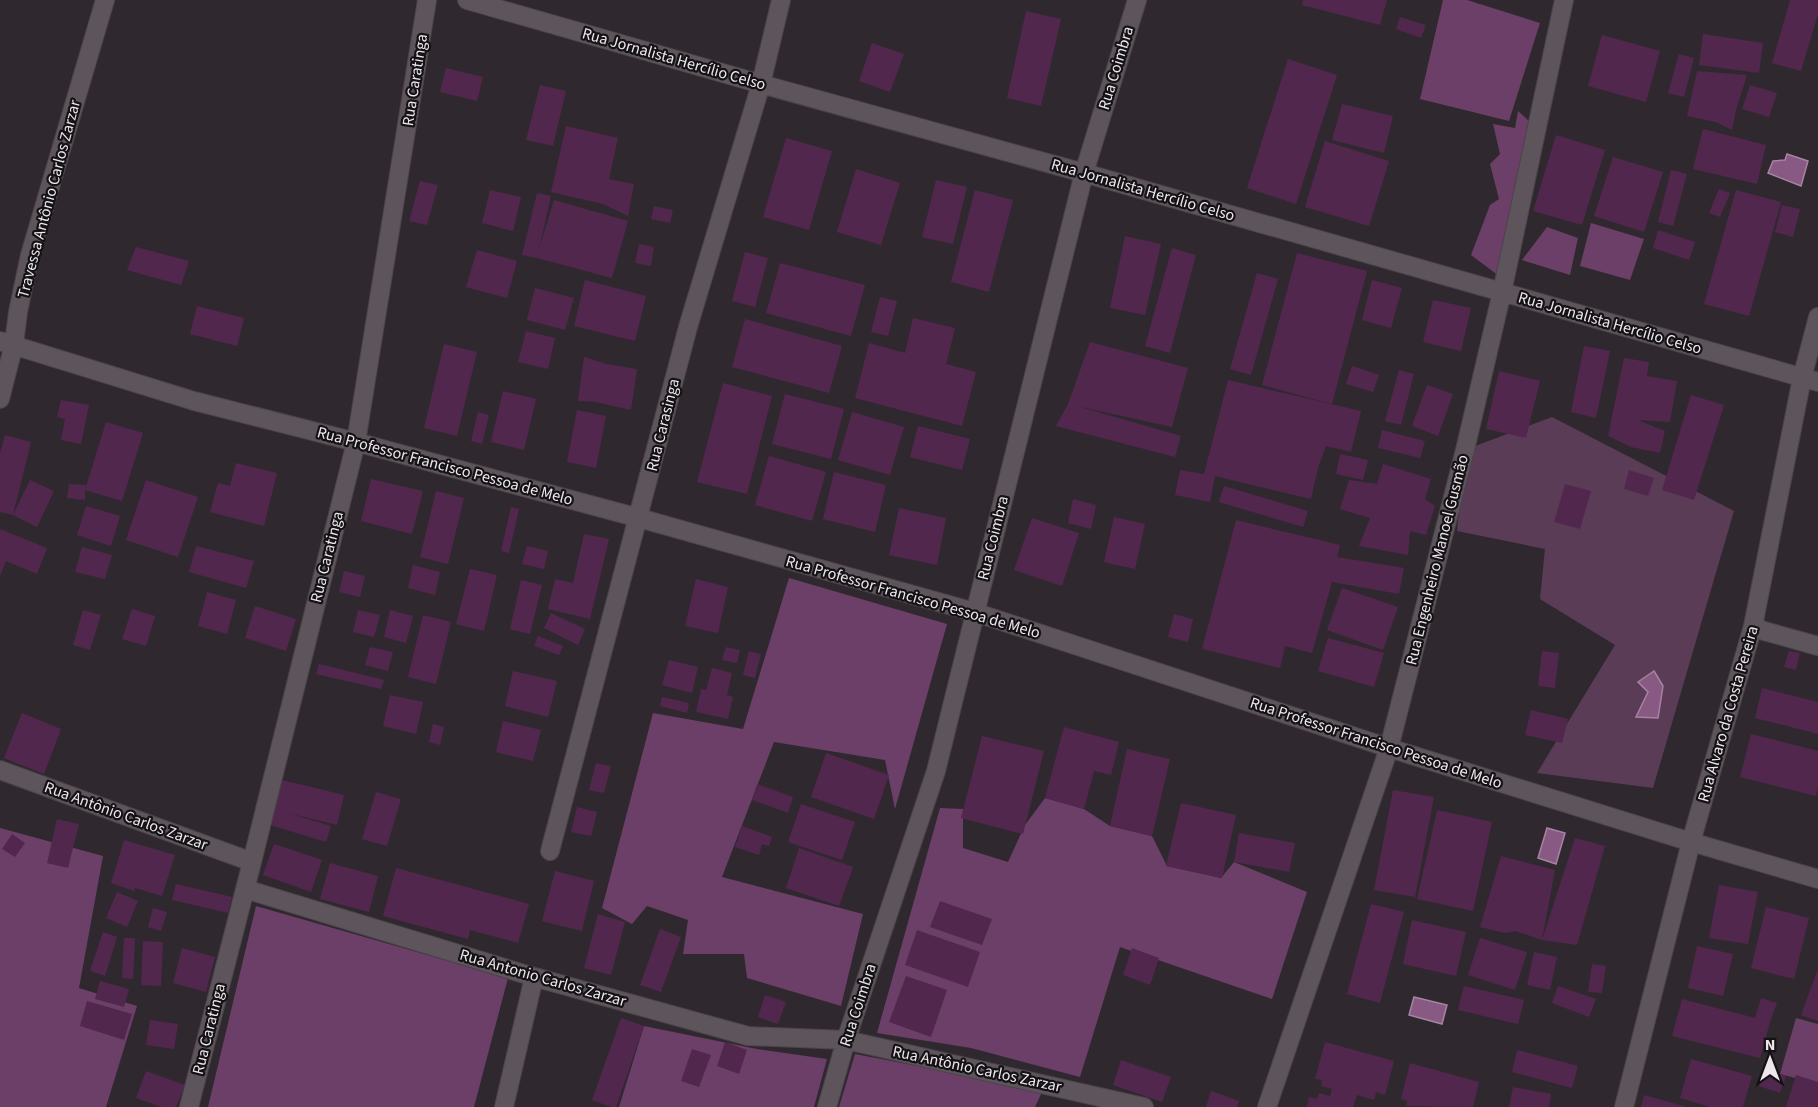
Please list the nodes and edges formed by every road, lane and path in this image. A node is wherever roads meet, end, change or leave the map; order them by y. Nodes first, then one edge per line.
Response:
1 (105, 0) edge
2 (428, 0) edge
3 (466, 0) edge
4 (781, 0) edge
5 (1137, 0) edge
6 (1564, 0) edge
7 (761, 84) junction
8 (1084, 173) junction
9 (1502, 292) junction
10 (1818, 317) edge
11 (7, 342) edge
12 (1810, 380) edge
13 (0, 399) edge
14 (356, 442) junction
15 (639, 518) junction
16 (974, 612) junction
17 (1753, 626) junction
18 (1818, 646) edge
19 (1389, 747) junction
20 (0, 770) edge
21 (1691, 842) junction
22 (550, 851) dead end
23 (252, 862) junction
24 (1818, 879) edge
25 (245, 889) junction
26 (534, 977) junction
27 (846, 1040) junction
28 (189, 1107) edge
29 (504, 1107) edge
30 (827, 1107) edge
31 (1144, 1107) edge
32 (1267, 1107) edge
33 (1624, 1107) edge

1 - 11 street, Travessa Antônio Carlos Zarzar
2 - 14 street, Rua Caratinga
3 - 7 street, Rua Jornalista Hercílio Celso
4 - 7 street, Rua Carasinga
5 - 8 street, Rua Coimbra
6 - 9 street, Rua Engenheiro Manoel Gusmão
7 - 8 street, Rua Jornalista Hercílio Celso
7 - 15 street, Rua Carasinga
8 - 9 street, Rua Jornalista Hercílio Celso
8 - 16 street, Rua Coimbra
9 - 12 street, Rua Jornalista Hercílio Celso
9 - 19 street, Rua Engenheiro Manoel Gusmão
10 - 12 street, Rua Alvaro da Costa Pereira
11 - 13 street, Travessa Antônio Carlos Zarzar
11 - 14 street, Rua Professor Francisco Pessoa de Melo
12 - 17 street, Rua Alvaro da Costa Pereira
14 - 15 street, Rua Professor Francisco Pessoa de Melo
14 - 23 street, Rua Caratinga
15 - 16 street, Rua Professor Francisco Pessoa de Melo
15 - 22 street, Rua Carasinga
16 - 19 street, Rua Professor Francisco Pessoa de Melo
16 - 27 street, Rua Coimbra
17 - 18 street
17 - 21 street, Rua Alvaro da Costa Pereira
19 - 21 street, Rua Professor Francisco Pessoa de Melo
19 - 32 street, Rua Engenheiro Manoel Gusmão
20 - 23 street, Rua Antônio Carlos Zarzar
21 - 24 street, Rua Professor Francisco Pessoa de Melo
21 - 33 street, Rua Alvaro da Costa Pereira
23 - 25 street, Rua Caratinga
25 - 26 street, Rua Antonio Carlos Zarzar
25 - 28 street, Rua Caratinga
26 - 27 street, Rua Antonio Carlos Zarzar
26 - 29 street
27 - 30 street, Rua Coimbra
27 - 31 street, Rua Antônio Carlos Zarzar

